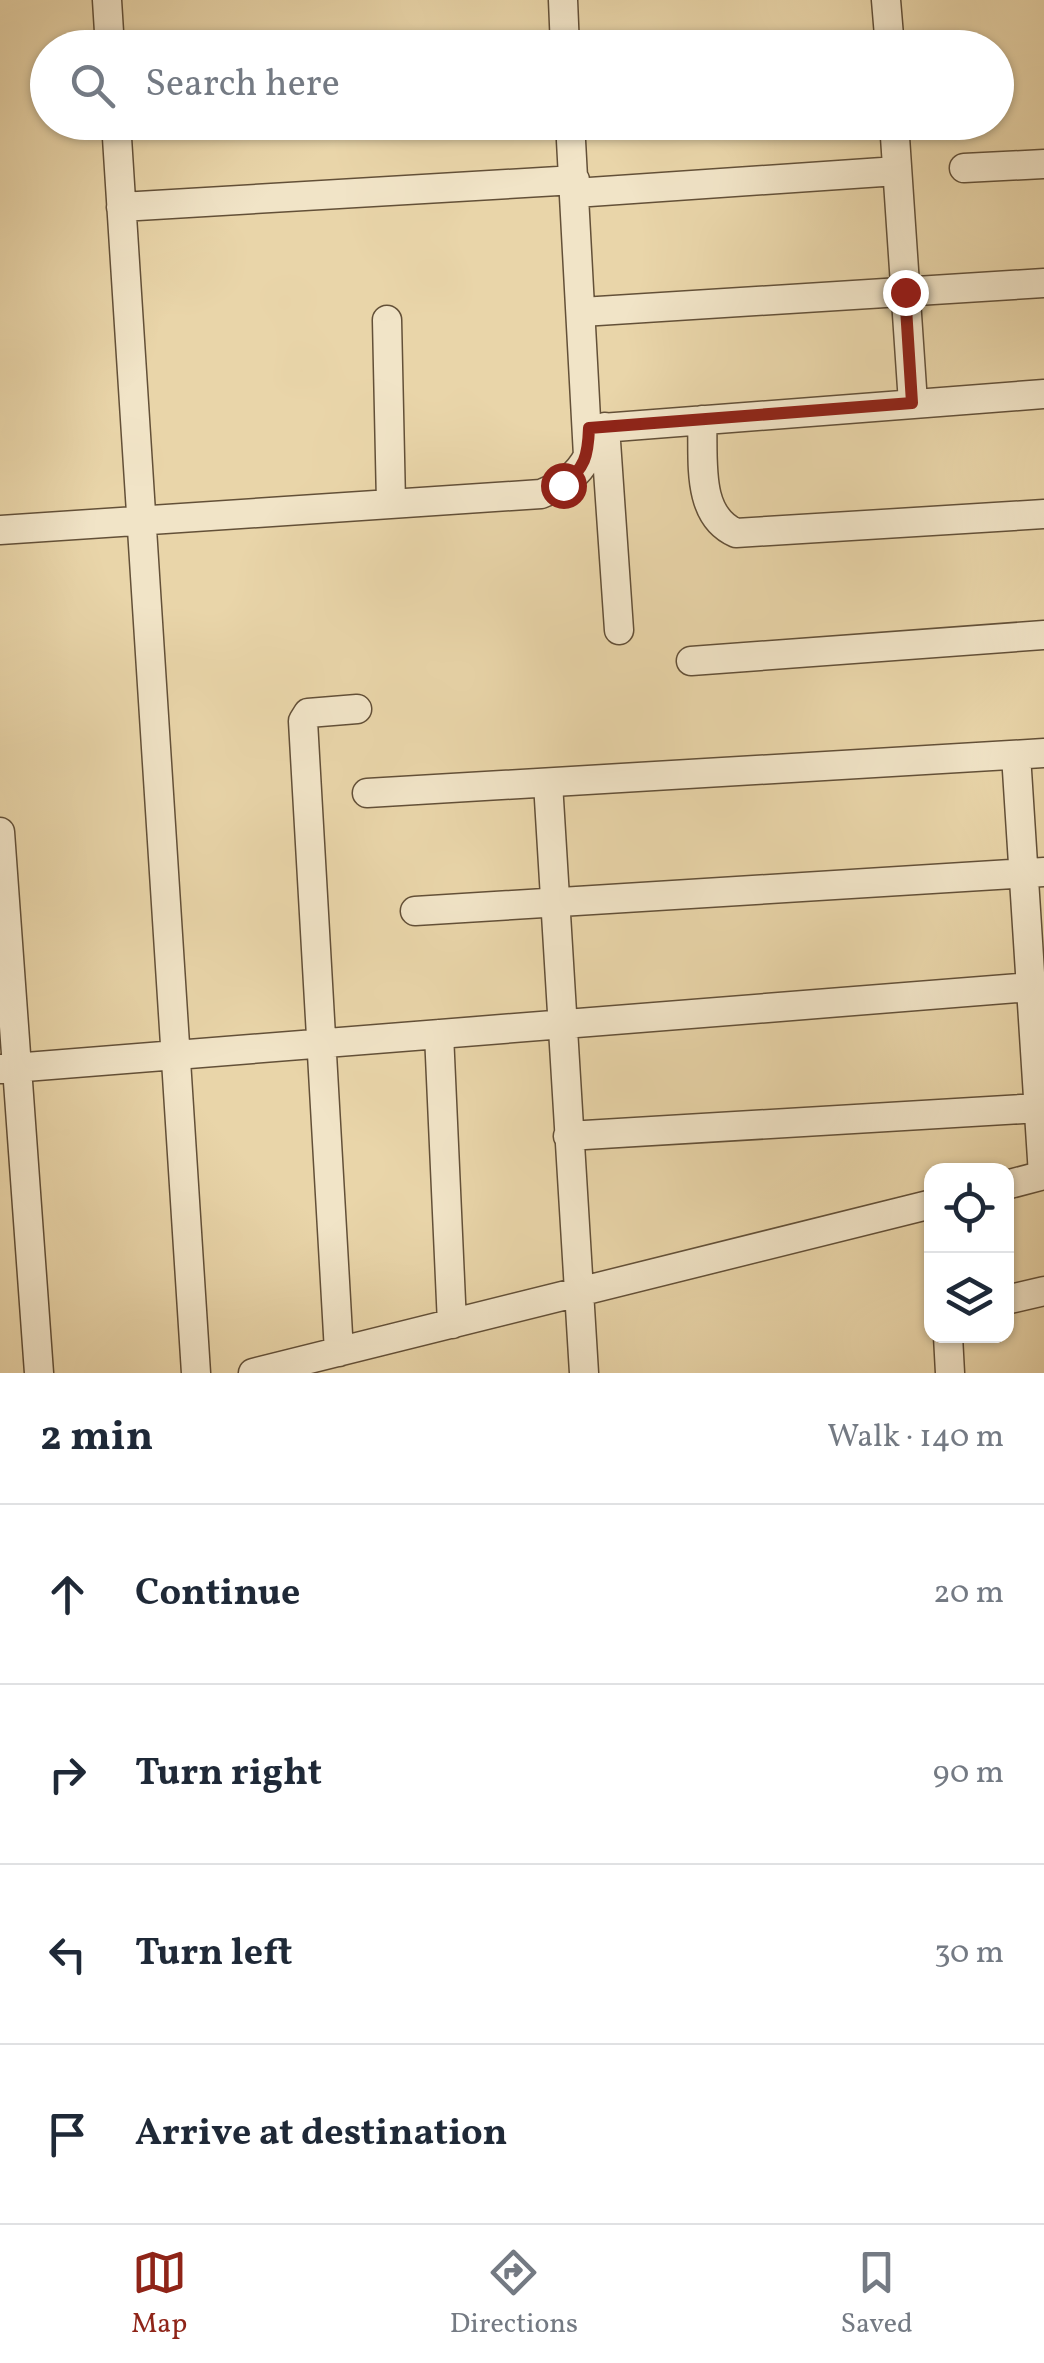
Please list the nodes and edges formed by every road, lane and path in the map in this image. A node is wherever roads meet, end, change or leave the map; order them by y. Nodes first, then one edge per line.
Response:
1 (107, 0) edge
2 (563, 0) edge
3 (886, 0) edge
4 (109, 30) edge
5 (564, 30) edge
6 (889, 30) edge
7 (117, 140) edge
8 (571, 140) edge
9 (895, 140) edge
10 (1044, 164) edge
11 (964, 168) dead end
12 (898, 171) junction
13 (575, 186) junction
14 (122, 207) junction
15 (1044, 283) edge
16 (905, 292) junction
17 (582, 312) junction
18 (387, 320) dead end
19 (1044, 394) edge
20 (912, 403) junction
21 (702, 420) junction
22 (597, 428) junction
23 (391, 503) junction
24 (1044, 514) edge
25 (143, 518) junction
26 (0, 530) edge
27 (619, 630) dead end
28 (1044, 636) edge
29 (691, 661) dead end
30 (357, 709) dead end
31 (1030, 754) edge
32 (548, 784) junction
33 (367, 794) dead end
34 (0, 832) edge
35 (1034, 873) edge
36 (554, 902) junction
37 (415, 911) dead end
38 (1030, 987) junction
39 (562, 1024) junction
40 (439, 1034) junction
41 (322, 1044) junction
42 (174, 1057) junction
43 (8, 1068) edge
44 (1038, 1108) junction
45 (568, 1136) junction
46 (1044, 1175) edge
47 (1014, 1183) edge
48 (924, 1206) edge
49 (1044, 1291) edge
50 (578, 1292) junction
51 (1014, 1298) edge
52 (452, 1324) junction
53 (948, 1343) edge
54 (339, 1352) junction
55 (39, 1373) edge
56 (196, 1373) edge
57 (253, 1373) edge
58 (584, 1373) edge
59 (950, 1373) edge

1 - 4 street
2 - 5 street
3 - 6 street
7 - 14 street
8 - 13 street
9 - 12 street
10 - 11 street
12 - 13 street
12 - 16 street
13 - 14 street
13 - 17 street
14 - 25 street
15 - 16 street
16 - 17 street
16 - 20 street
17 - 22 street
18 - 23 street
19 - 20 street
20 - 21 street
21 - 22 street
21 - 24 street
22 - 23 street
22 - 27 street
23 - 25 street
25 - 26 street
25 - 42 street
28 - 29 street
30 - 41 street
31 - 32 street
31 - 35 street
32 - 33 street
32 - 36 street
34 - 43 street
35 - 36 street
35 - 38 street
36 - 37 street
36 - 39 street
38 - 39 street
38 - 44 street
39 - 40 street
39 - 45 street
40 - 41 street
40 - 52 street
41 - 42 street
41 - 54 street
42 - 43 street
42 - 56 street
43 - 55 street
44 - 45 street
44 - 46 street
45 - 50 street
46 - 47 street
48 - 50 street
49 - 51 street
50 - 52 street
50 - 58 street
52 - 54 street
53 - 59 street
54 - 57 street

